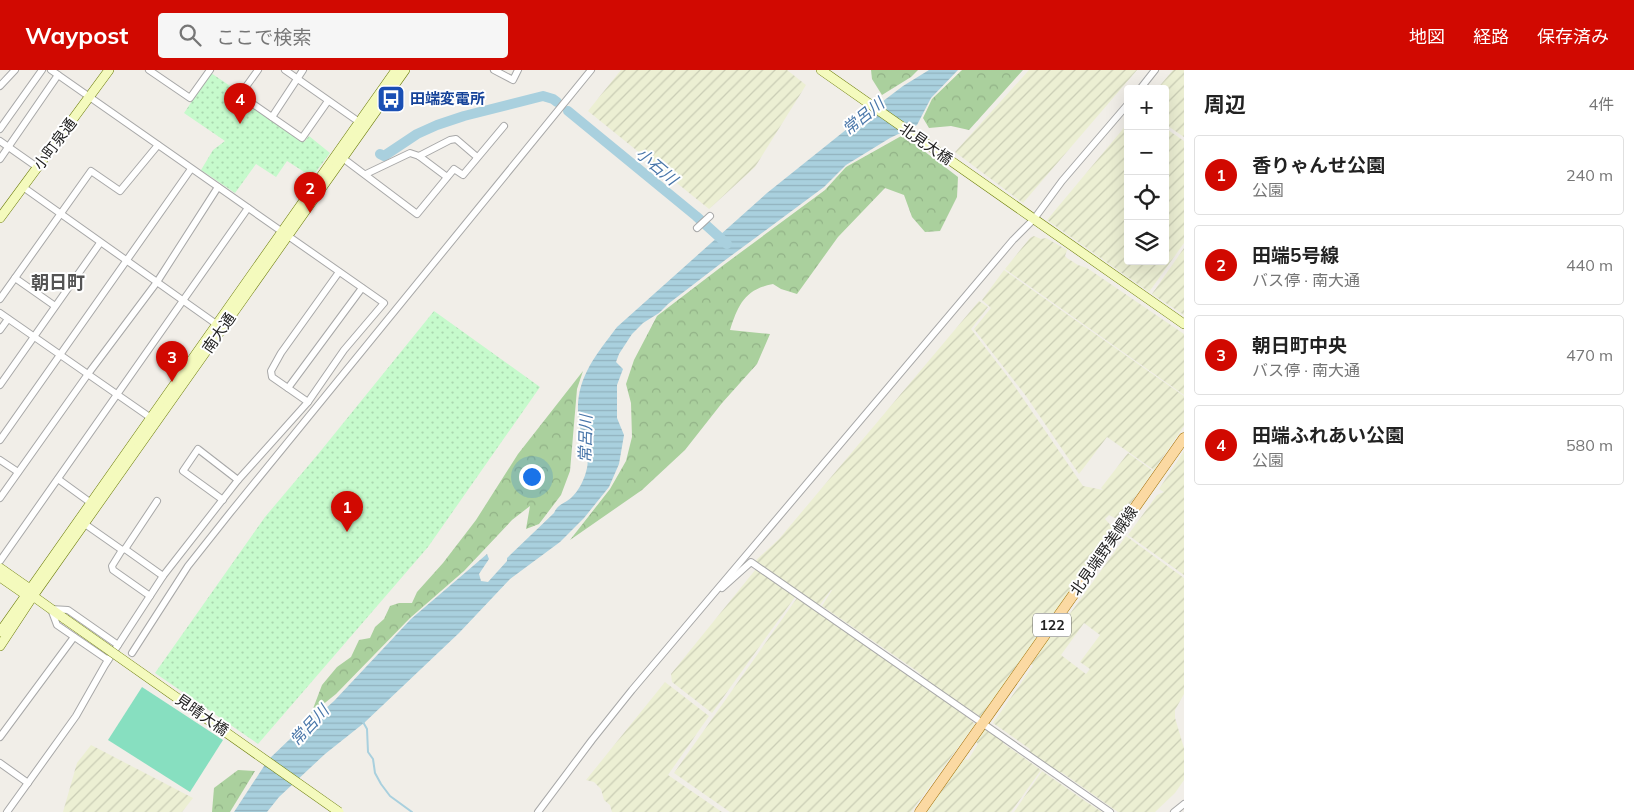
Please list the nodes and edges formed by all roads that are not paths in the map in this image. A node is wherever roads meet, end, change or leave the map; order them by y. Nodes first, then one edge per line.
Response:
1 (15, 70) edge
2 (42, 70) edge
3 (51, 70) edge
4 (109, 70) edge
5 (149, 70) edge
6 (210, 70) edge
7 (258, 70) edge
8 (285, 70) edge
9 (304, 70) edge
10 (396, 70) edge
11 (405, 70) edge
12 (494, 70) edge
13 (518, 70) edge
14 (591, 70) edge
15 (820, 70) edge
16 (1155, 70) edge
17 (160, 73) edge
18 (58, 75) junction
19 (297, 79) junction
20 (1143, 85) edge
21 (0, 86) edge
22 (89, 98) junction
23 (328, 101) junction
24 (1124, 109) edge
25 (272, 117) junction
26 (362, 124) junction
27 (504, 126) dead end
28 (0, 129) edge
29 (0, 141) edge
30 (158, 145) junction
31 (8, 146) junction
32 (340, 155) junction
33 (420, 156) junction
34 (477, 158) junction
35 (0, 159) edge
36 (37, 167) junction
37 (191, 169) junction
38 (366, 174) junction
39 (447, 178) junction
40 (23, 187) junction
41 (218, 187) junction
42 (248, 208) junction
43 (60, 214) junction
44 (710, 216) dead end
45 (0, 218) edge
46 (1033, 218) junction
47 (697, 228) dead end
48 (285, 234) junction
49 (100, 243) junction
50 (126, 262) junction
51 (339, 272) junction
52 (15, 278) junction
53 (157, 282) junction
54 (362, 288) junction
55 (0, 299) edge
56 (183, 301) junction
57 (55, 306) junction
58 (0, 313) edge
59 (8, 319) junction
60 (1184, 324) edge
61 (219, 327) junction
62 (0, 330) edge
63 (34, 337) junction
64 (60, 355) junction
65 (88, 374) junction
66 (0, 385) edge
67 (288, 388) junction
68 (118, 395) junction
69 (308, 402) junction
70 (151, 418) junction
71 (1184, 438) edge
72 (0, 440) edge
73 (0, 460) edge
74 (18, 472) junction
75 (58, 479) junction
76 (238, 480) junction
77 (0, 498) edge
78 (223, 500) junction
79 (157, 501) dead end
80 (91, 503) junction
81 (82, 522) junction
82 (123, 550) junction
83 (0, 561) edge
84 (0, 568) edge
85 (164, 576) junction
86 (0, 577) edge
87 (716, 590) junction
88 (30, 594) junction
89 (150, 596) junction
90 (51, 609) junction
91 (0, 632) edge
92 (74, 637) junction
93 (118, 645) junction
94 (0, 646) edge
95 (132, 653) dead end
96 (108, 660) junction
97 (983, 723) junction
98 (0, 737) edge
99 (0, 763) edge
100 (28, 782) junction
101 (1184, 804) edge
102 (7, 812) edge
103 (339, 812) edge
104 (538, 812) edge
105 (920, 812) edge
106 (1110, 812) edge
107 (1174, 812) edge

1 - 21 street
2 - 28 street
3 - 18 street
4 - 22 street, 小町泉通
5 - 17 street
6 - 17 street
7 - 25 street
8 - 19 street
9 - 19 street
10 - 26 street, 南大通
11 - 26 street, 南大通
12 - 13 street
14 - 95 street
15 - 46 street, 北見大橋
16 - 20 street
18 - 22 street
18 - 31 street
19 - 23 street
19 - 25 street
22 - 30 street
22 - 36 street, 小町泉通
23 - 25 street
23 - 26 street
24 - 46 street
26 - 32 street, 南大通
27 - 34 street
29 - 31 street
30 - 37 street
30 - 43 street
31 - 35 street
31 - 36 street
32 - 38 street
32 - 48 street, 南大通
33 - 34 street
33 - 38 street
33 - 39 street
34 - 39 street
36 - 40 street, 小町泉通
37 - 41 street
37 - 50 street
38 - 39 street
40 - 43 street
40 - 45 street, 小町泉通
41 - 42 street
41 - 53 street
42 - 48 street
42 - 56 street
43 - 49 street
43 - 52 street
44 - 47 street
46 - 60 street, 北見大橋
46 - 87 street
48 - 51 street
48 - 61 street, 南大通
49 - 50 street
49 - 57 street
50 - 53 street
50 - 64 street
51 - 54 street
51 - 67 street
52 - 55 street
52 - 57 street
53 - 56 street
53 - 65 street
54 - 67 street
54 - 69 street
56 - 61 street
56 - 68 street
57 - 63 street
58 - 59 street
59 - 62 street
59 - 63 street
61 - 70 street, 南大通
61 - 81 street, 南大通
63 - 64 street
63 - 66 street
64 - 65 street
64 - 72 street
65 - 68 street
65 - 74 street
67 - 69 street
68 - 70 street
68 - 75 street
69 - 76 street
70 - 80 street, 南大通
71 - 97 main road, 北見端野美幌線 / 122
73 - 74 street
74 - 77 street
75 - 80 street
75 - 83 street
76 - 78 street
76 - 78 street
78 - 85 street
79 - 82 street
80 - 81 street, 南大通
81 - 82 street
81 - 88 street, 南大通
82 - 85 street
82 - 89 street
84 - 88 street
85 - 89 street
86 - 88 street
87 - 97 street
87 - 104 street
88 - 90 street, 見晴大橋
88 - 91 street, 南大通
88 - 94 street, 南大通
89 - 93 street
90 - 92 street
90 - 93 street
90 - 103 street, 見晴大橋, bridge
92 - 96 street
92 - 98 street
93 - 96 street
96 - 100 street
97 - 105 main road, 北見端野美幌線 / 122
97 - 106 street
99 - 100 street
100 - 102 street
101 - 107 street

